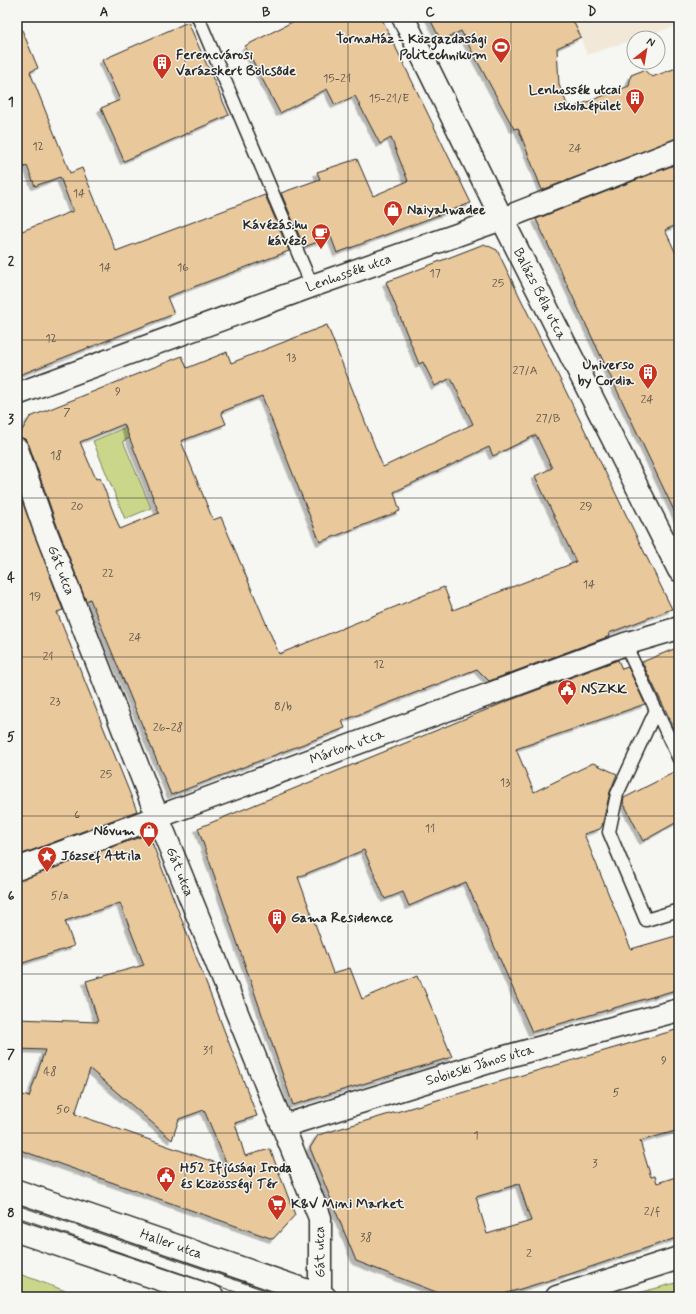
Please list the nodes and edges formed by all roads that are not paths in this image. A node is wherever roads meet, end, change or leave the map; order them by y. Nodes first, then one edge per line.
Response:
1 (198, 17) edge
2 (403, 17) edge
3 (679, 150) edge
4 (502, 220) junction
5 (312, 286) junction
6 (17, 394) edge
7 (17, 449) edge
8 (679, 570) edge
9 (679, 628) edge
10 (625, 644) junction
11 (656, 710) junction
12 (679, 759) edge
13 (158, 818) junction
14 (17, 869) edge
15 (679, 910) edge
16 (679, 1010) edge
17 (283, 1126) junction
18 (17, 1191) edge
19 (17, 1231) edge
20 (679, 1258) edge
21 (322, 1296) edge
22 (213, 1297) edge
23 (557, 1297) edge

1 - 5 lane
2 - 4 street, Balázs Béla utca
3 - 4 street, Lenhossék utca
4 - 5 street, Lenhossék utca
4 - 8 street, Balázs Béla utca
5 - 6 street, Lenhossék utca
7 - 13 street, Gát utca
9 - 10 street, Márton utca
10 - 11 lane
10 - 13 street, Márton utca
11 - 12 lane
11 - 15 lane
13 - 14 street, Márton utca
13 - 17 street, Gát utca
16 - 17 street, Sobieski János utca
17 - 21 street, Gát utca
18 - 21 street, Haller utca
19 - 22 street
20 - 23 street

